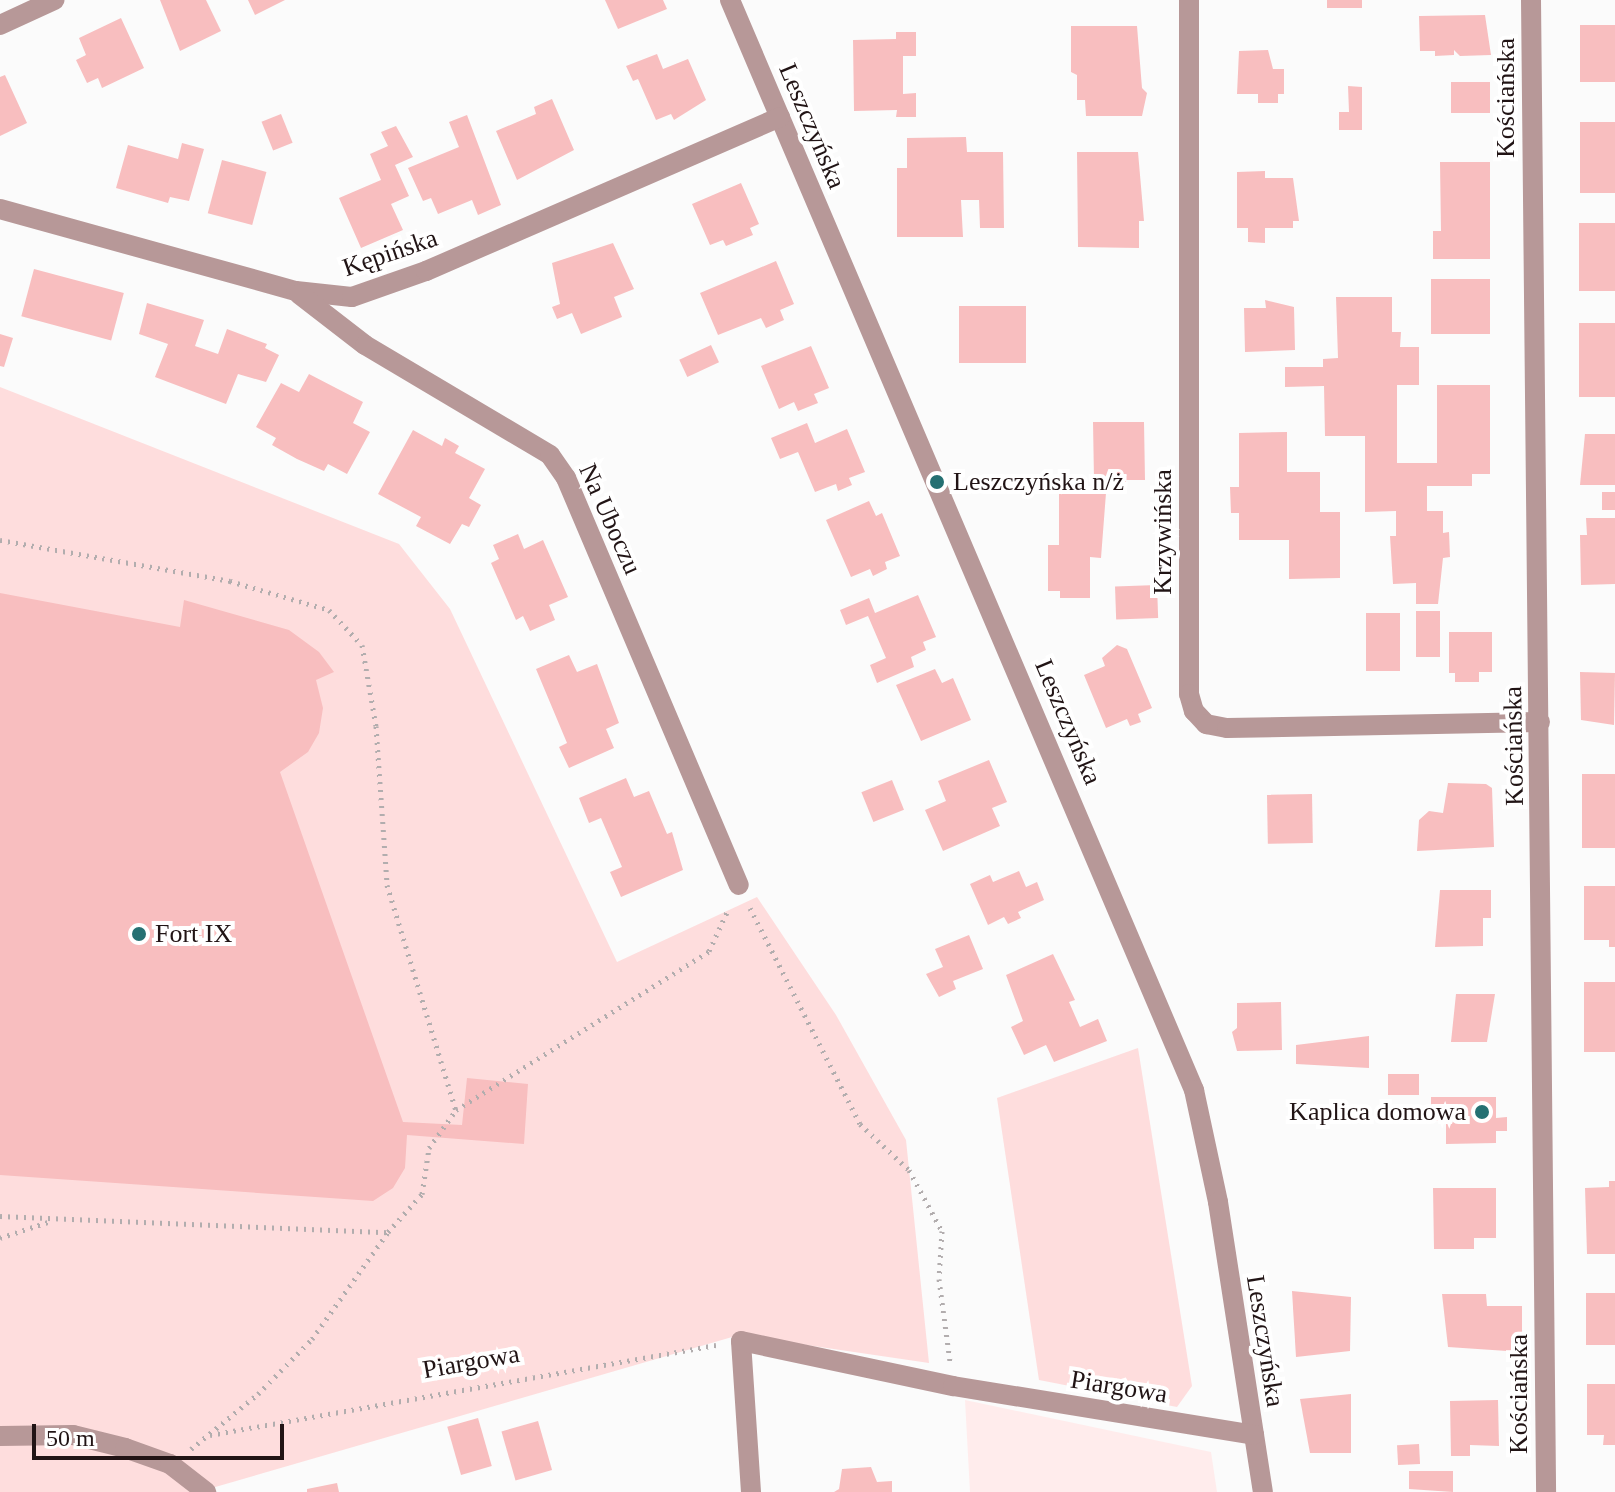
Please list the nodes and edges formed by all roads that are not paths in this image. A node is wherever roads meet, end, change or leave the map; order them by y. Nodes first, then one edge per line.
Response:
1 (54, 0) edge
2 (730, 0) edge
3 (1189, 0) edge
4 (1531, 0) edge
5 (0, 25) edge
6 (780, 117) junction
7 (0, 209) edge
8 (296, 291) junction
9 (1540, 722) junction
10 (739, 885) road end
11 (1254, 1435) junction
12 (0, 1436) edge
13 (206, 1492) edge
14 (751, 1492) edge
15 (1263, 1492) edge
16 (1546, 1492) edge

1 - 5 street
2 - 6 street, Leszczyńska
3 - 9 street, Krzywińska
4 - 9 street, Kościańska
6 - 8 street, Kępińska
6 - 11 street, Leszczyńska
7 - 8 street, Kępińska
8 - 10 street, Na Uboczu
9 - 16 street, Kościańska
11 - 14 street, Piargowa
11 - 15 street, Leszczyńska
12 - 13 street

